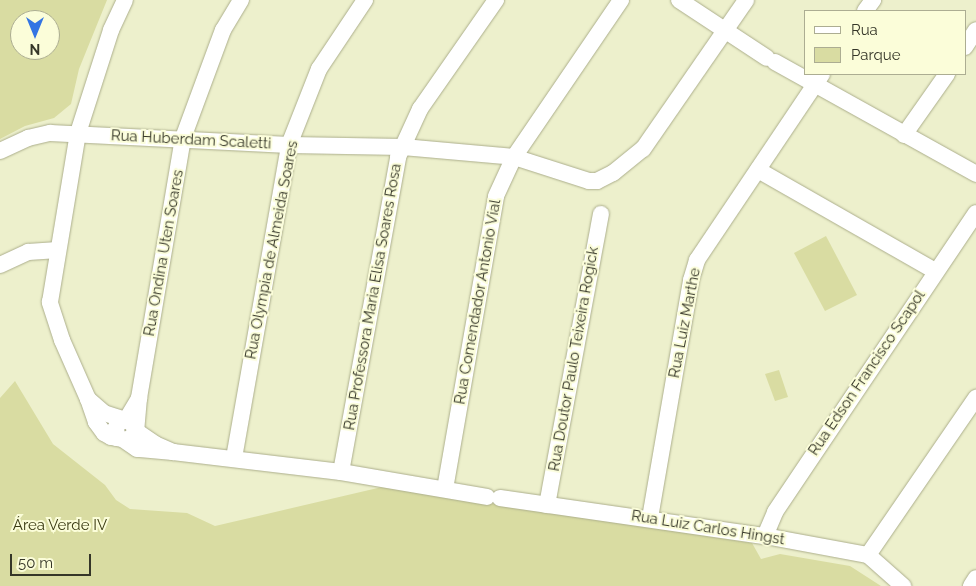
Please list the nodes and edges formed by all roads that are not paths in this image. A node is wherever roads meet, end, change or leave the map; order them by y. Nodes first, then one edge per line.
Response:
1 (125, 0) edge
2 (242, 0) edge
3 (365, 0) edge
4 (496, 0) edge
5 (621, 0) edge
6 (679, 0) edge
7 (746, 0) edge
8 (725, 30) junction
9 (976, 30) edge
10 (966, 45) edge
11 (804, 73) edge
12 (945, 75) edge
13 (819, 79) edge
14 (78, 133) junction
15 (904, 135) junction
16 (184, 138) junction
17 (289, 145) junction
18 (403, 147) junction
19 (0, 152) edge
20 (514, 157) junction
21 (758, 170) junction
22 (976, 174) edge
23 (976, 213) edge
24 (601, 214) dead end
25 (58, 250) junction
26 (0, 265) edge
27 (935, 271) junction
28 (976, 398) edge
29 (126, 432) junction
30 (234, 458) junction
31 (341, 472) junction
32 (445, 490) junction
33 (547, 505) junction
34 (650, 518) junction
35 (765, 536) junction
36 (868, 555) junction
37 (976, 578) edge
38 (903, 586) edge
39 (970, 586) edge

1 - 14 street
2 - 16 street, Rua Ondina Uten Soares
3 - 17 street, Rua Olympia de Almeida Soares
4 - 18 street, Rua Professora Maria Elisa Soares Rosa
5 - 20 street, Rua Comendador Antonio Vial
6 - 8 street
7 - 8 street, Rua Huberdam Scaletti
8 - 11 street
8 - 20 street, Rua Huberdam Scaletti
9 - 10 street
12 - 15 street
13 - 15 street
13 - 21 street, Rua Luiz Marthe
14 - 16 street, Rua Huberdam Scaletti
14 - 19 street, Rua Huberdam Scaletti
14 - 25 street
15 - 22 street
16 - 17 street, Rua Huberdam Scaletti
16 - 29 street, Rua Ondina Uten Soares
17 - 18 street, Rua Huberdam Scaletti
17 - 30 street, Rua Olympia de Almeida Soares
18 - 20 street, Rua Huberdam Scaletti
18 - 31 street, Rua Professora Maria Elisa Soares Rosa
20 - 32 street, Rua Comendador Antonio Vial
21 - 27 street
21 - 34 street, Rua Luiz Marthe
23 - 27 street, Rua Edson Francisco Scapol
24 - 33 street, Rua Doutor Paulo Teixeira Rogick
25 - 26 street
25 - 29 street, Rua Luiz Carlos Hingst
27 - 35 street, Rua Edson Francisco Scapol
28 - 36 street
29 - 30 street, Rua Luiz Carlos Hingst
30 - 31 street, Rua Luiz Carlos Hingst
31 - 32 street, Rua Luiz Carlos Hingst
32 - 33 street, Rua Luiz Carlos Hingst
33 - 34 street, Rua Luiz Carlos Hingst
34 - 35 street, Rua Luiz Carlos Hingst
35 - 36 street, Rua Luiz Carlos Hingst
36 - 38 street
37 - 39 street

